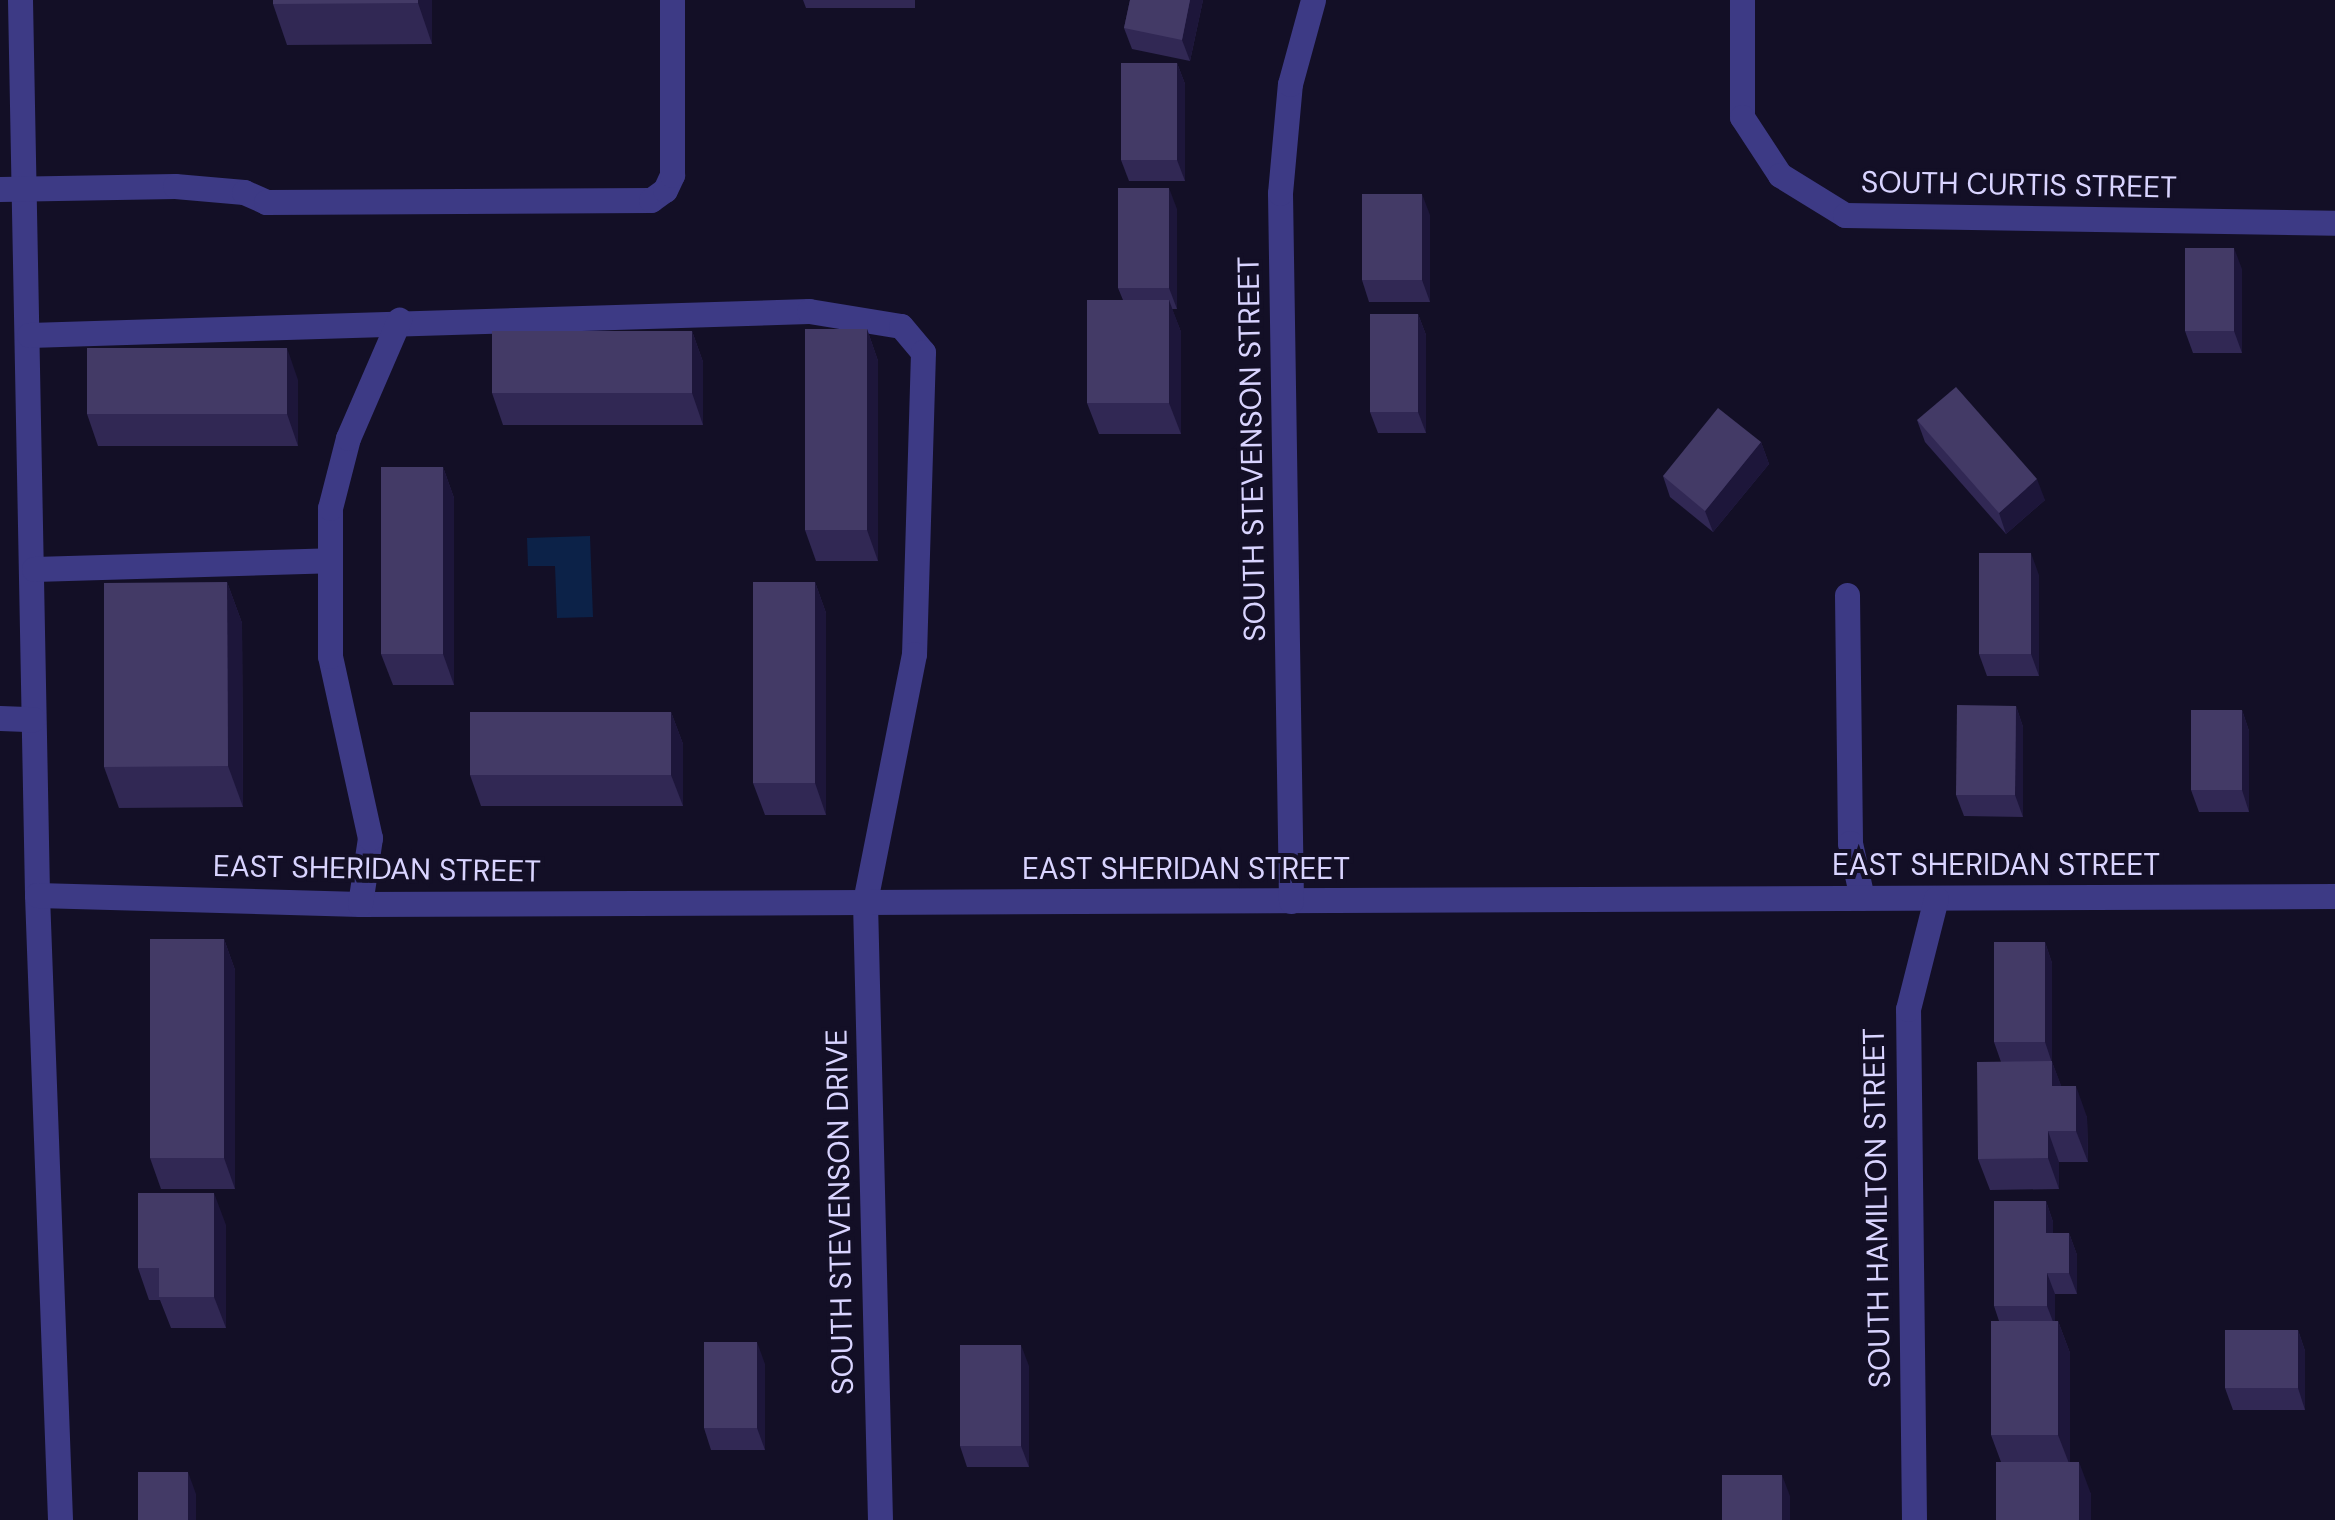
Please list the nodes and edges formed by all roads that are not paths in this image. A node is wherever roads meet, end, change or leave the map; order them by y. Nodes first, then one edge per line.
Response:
1 (20, 0) edge
2 (672, 0) edge
3 (1312, 0) edge
4 (1742, 0) edge
5 (12, 189) edge
6 (2335, 223) edge
7 (399, 320) junction
8 (29, 334) junction
9 (330, 560) junction
10 (34, 569) junction
11 (1847, 595) dead end
12 (0, 718) edge
13 (34, 719) junction
14 (38, 895) junction
15 (2335, 896) edge
16 (1862, 898) junction
17 (1936, 898) junction
18 (1291, 901) junction
19 (866, 902) junction
20 (360, 904) junction
21 (60, 1520) edge
22 (880, 1520) edge
23 (1914, 1520) edge

1 - 5 street
2 - 5 street
3 - 18 street, SOUTH STEVENSON STREET
4 - 6 street, SOUTH CURTIS STREET
5 - 8 street
7 - 8 street, SOUTH STEVENSON DRIVE
7 - 9 street
7 - 19 street, SOUTH STEVENSON DRIVE
8 - 10 street
9 - 10 street
9 - 20 street
10 - 13 street
11 - 16 street
12 - 13 street
13 - 14 street
14 - 20 street, EAST SHERIDAN STREET
14 - 21 street
15 - 17 street, EAST SHERIDAN STREET
16 - 17 street, EAST SHERIDAN STREET
16 - 18 street, EAST SHERIDAN STREET
17 - 23 street, SOUTH HAMILTON STREET
18 - 19 street, EAST SHERIDAN STREET
19 - 20 street, EAST SHERIDAN STREET
19 - 22 street, SOUTH STEVENSON DRIVE

